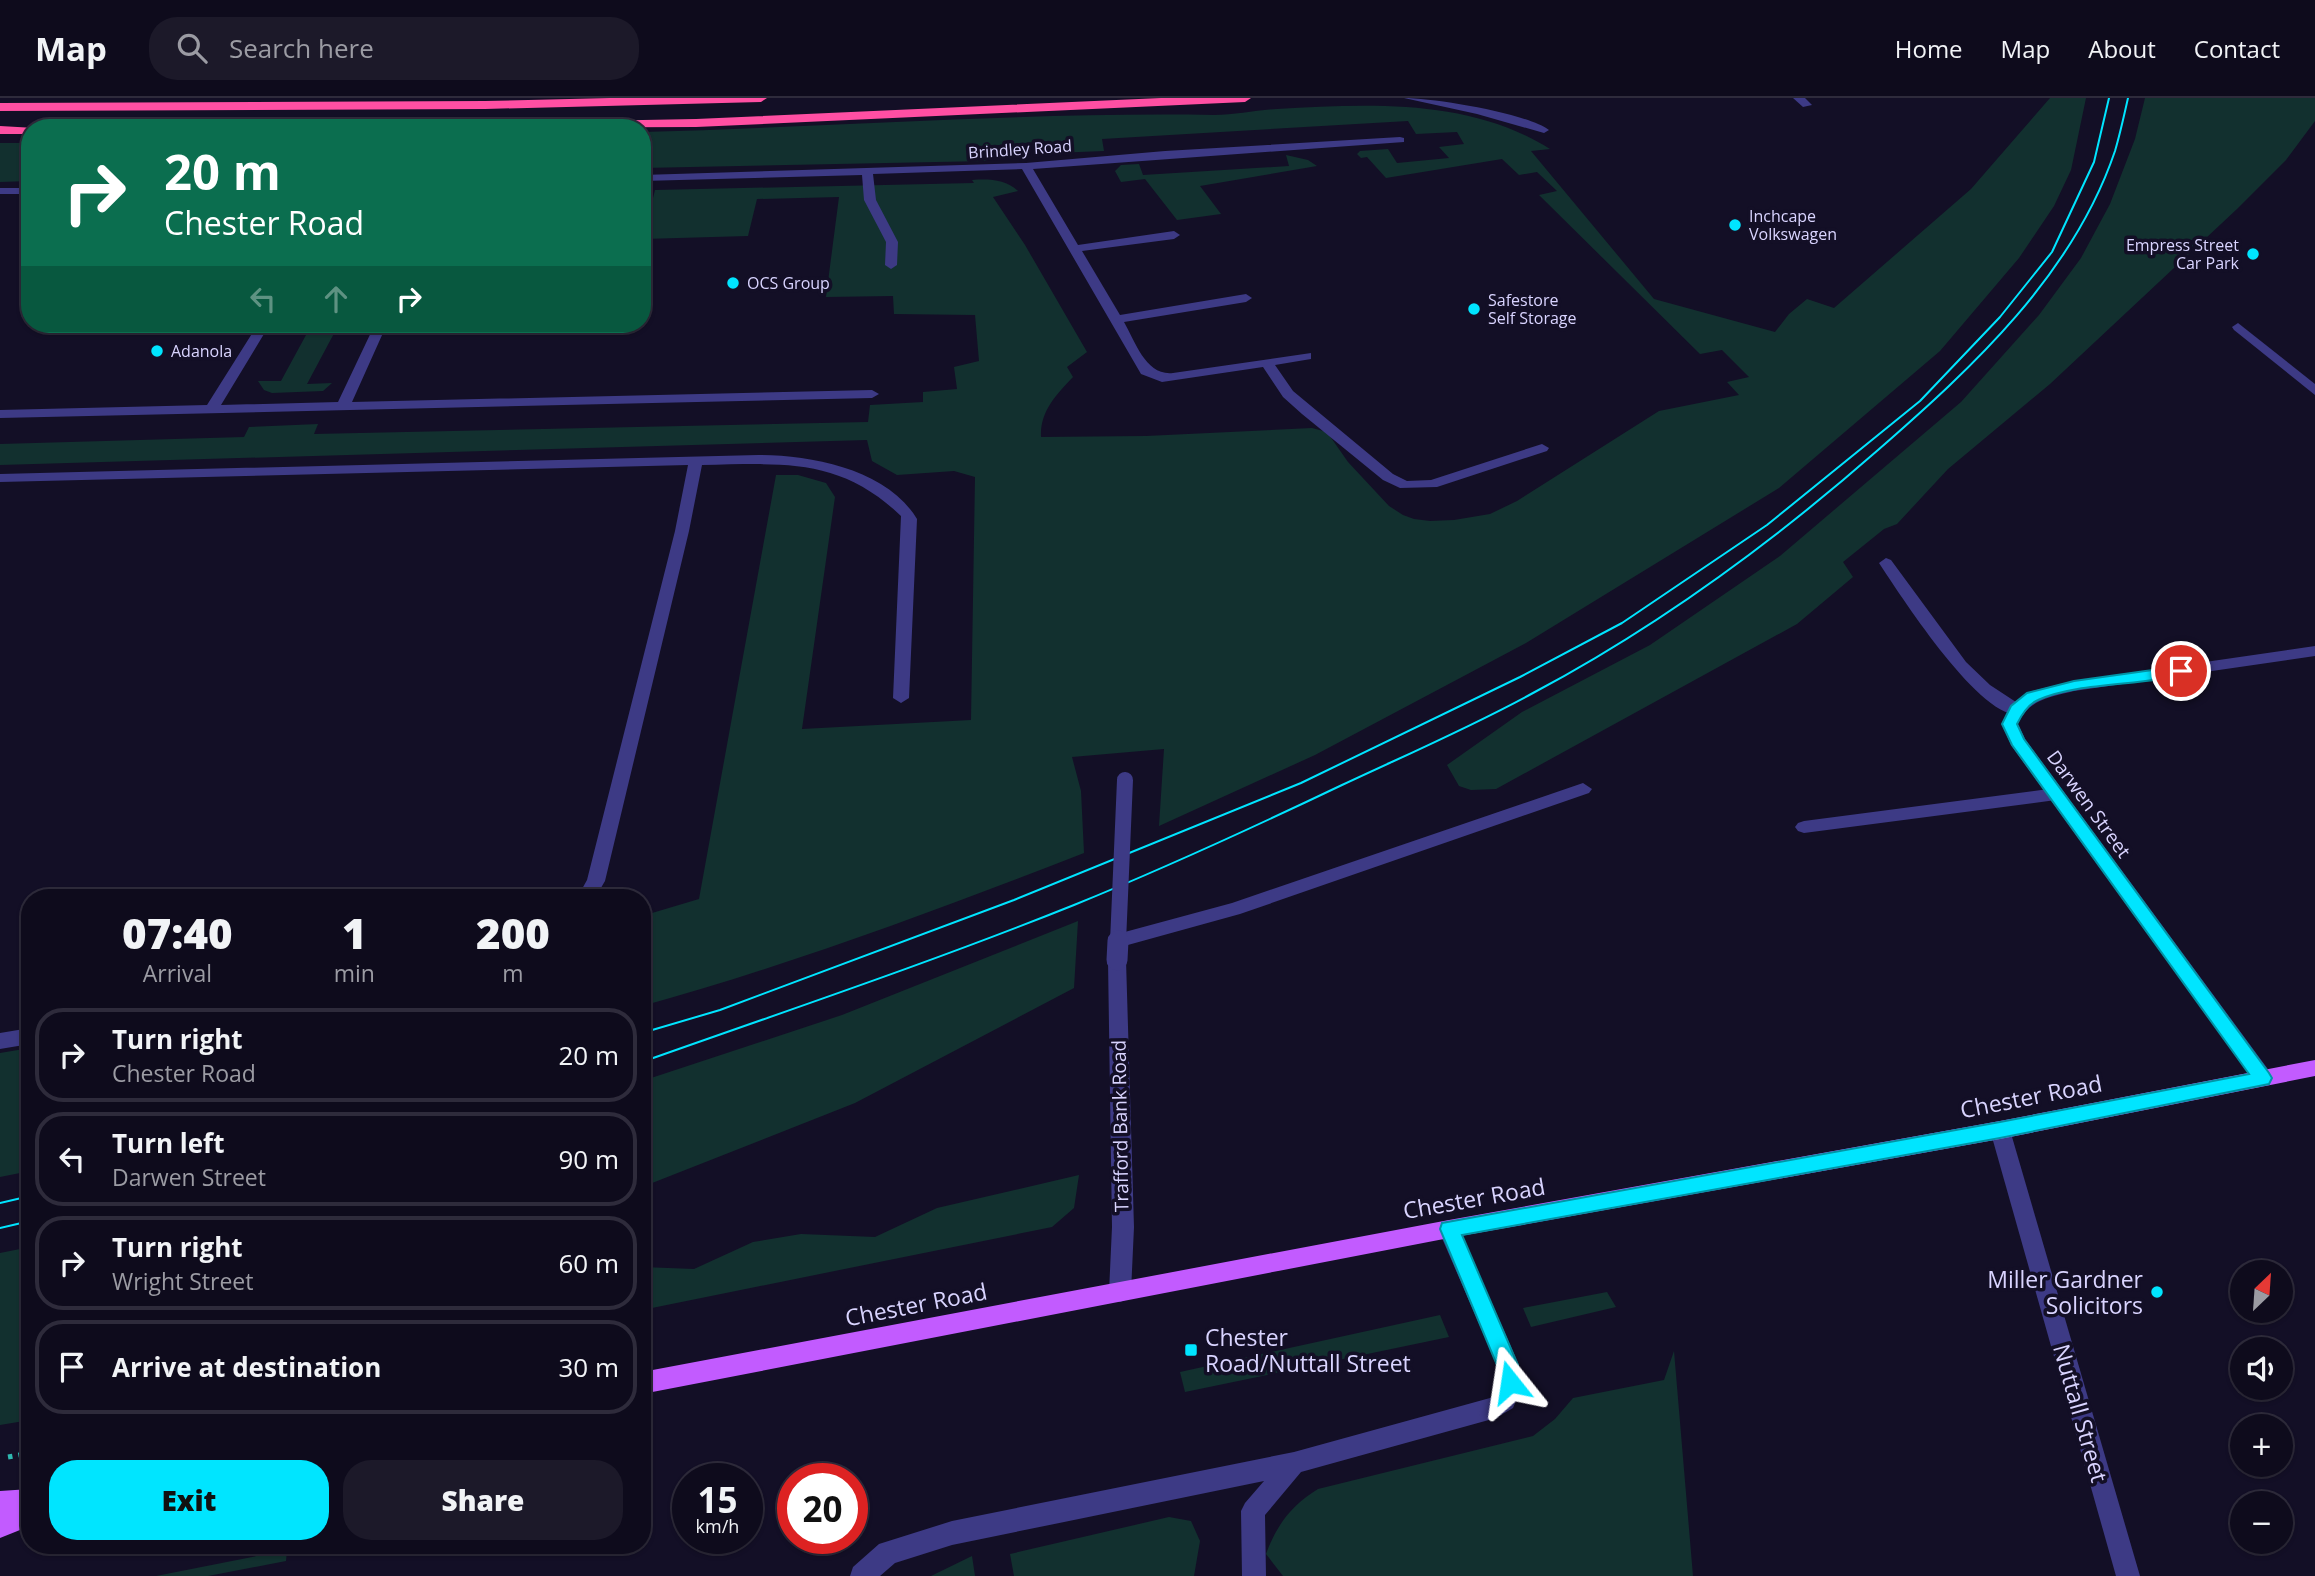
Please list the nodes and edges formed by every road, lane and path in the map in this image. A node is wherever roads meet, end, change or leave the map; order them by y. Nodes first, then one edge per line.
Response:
1 (761, 98) edge
2 (1245, 98) edge
3 (1409, 98) edge
4 (0, 107) edge
5 (651, 123) edge
6 (0, 130) edge
7 (21, 130) edge
8 (1544, 130) dead end
9 (1400, 140) dead end
10 (1026, 166) junction
11 (867, 172) junction
12 (651, 178) edge
13 (0, 191) edge
14 (21, 191) edge
15 (1174, 235) dead end
16 (1074, 249) junction
17 (891, 265) dead end
18 (1246, 298) dead end
19 (1115, 320) junction
20 (2238, 327) dead end
21 (258, 333) edge
22 (377, 333) edge
23 (1306, 356) dead end
24 (1266, 362) junction
25 (2315, 391) edge
26 (872, 394) dead end
27 (343, 406) junction
28 (211, 410) junction
29 (0, 414) edge
30 (1542, 448) dead end
31 (696, 461) junction
32 (0, 478) edge
33 (1886, 563) dead end
34 (2315, 651) edge
35 (901, 698) dead end
36 (2016, 710) junction
37 (1125, 780) dead end
38 (1583, 789) dead end
39 (2056, 794) junction
40 (1804, 827) dead end
41 (591, 889) edge
42 (1117, 950) junction
43 (21, 1038) edge
44 (0, 1041) edge
45 (2315, 1068) edge
46 (2263, 1078) junction
47 (2000, 1130) junction
48 (1449, 1229) junction
49 (1120, 1292) junction
50 (651, 1381) edge
51 (21, 1455) edge
52 (0, 1459) edge
53 (1294, 1463) junction
54 (21, 1502) edge
55 (0, 1503) edge
56 (21, 1518) edge
57 (0, 1526) edge
58 (862, 1576) edge
59 (1254, 1576) edge
60 (2128, 1576) edge

1 - 4 highway
2 - 5 highway
3 - 8 street
6 - 7 highway
9 - 10 street, Brindley Road
10 - 11 street, Brindley Road
10 - 16 street
11 - 12 street, Brindley Road
11 - 17 street
13 - 14 street
15 - 16 street
16 - 19 street
18 - 19 street
19 - 24 street
20 - 25 street
21 - 28 street
22 - 27 street
23 - 24 street
24 - 30 street
26 - 27 street
27 - 28 street
28 - 29 street
31 - 32 street
31 - 35 street
31 - 41 street
33 - 36 street
34 - 36 street
36 - 39 street, Darwen Street
37 - 42 street, Trafford Bank Road, bridge
38 - 42 street
39 - 40 street
39 - 46 street, Darwen Street
42 - 49 street, Trafford Bank Road
43 - 44 street
45 - 46 main road, Chester Road
46 - 47 main road, Chester Road
47 - 48 main road, Chester Road
47 - 60 street, Nuttall Street
48 - 49 main road, Chester Road
48 - 53 street
49 - 50 main road, Chester Road
51 - 52 path
53 - 58 street
53 - 59 street
54 - 55 main road
56 - 57 main road

